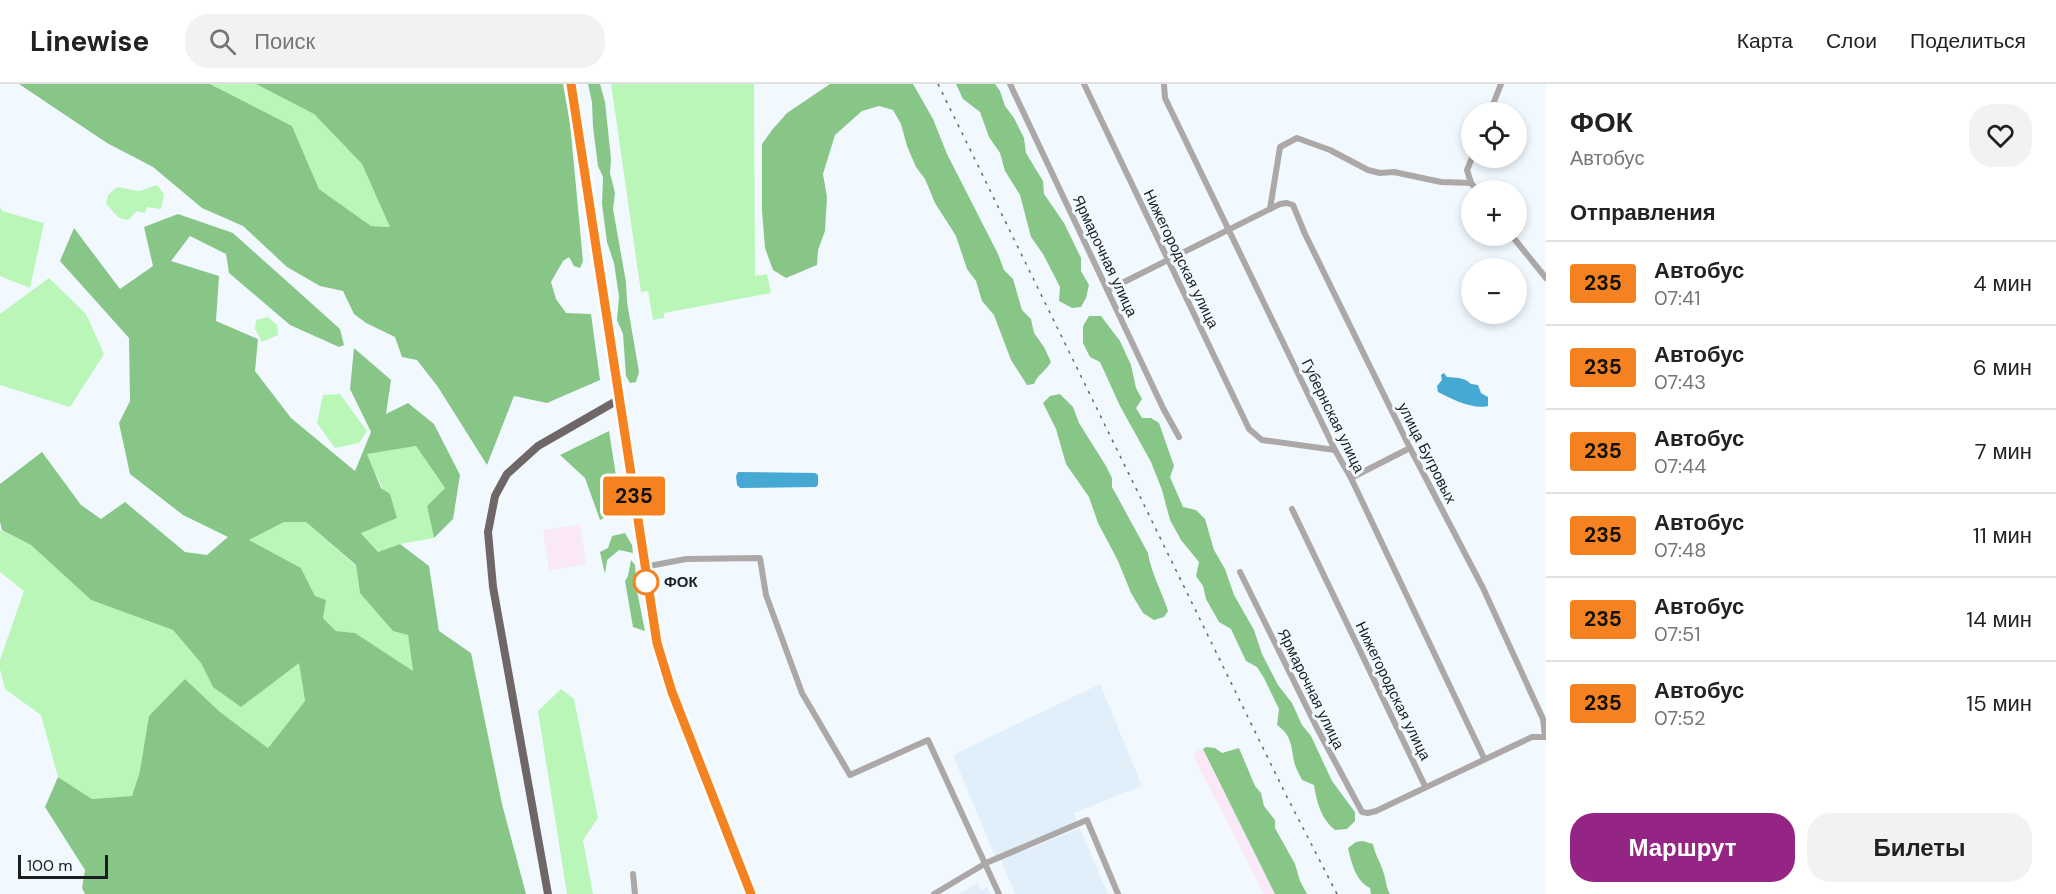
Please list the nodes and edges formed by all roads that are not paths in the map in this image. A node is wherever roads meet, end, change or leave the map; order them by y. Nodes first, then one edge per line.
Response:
1 (572, 84) edge
2 (1010, 84) edge
3 (1084, 84) edge
4 (1164, 84) edge
5 (1501, 84) edge
6 (1494, 102) edge
7 (1461, 183) edge
8 (1270, 209) junction
9 (1229, 230) junction
10 (1520, 246) edge
11 (1168, 259) junction
12 (1546, 278) edge
13 (1108, 290) junction
14 (618, 400) junction
15 (1179, 437) dead end
16 (1410, 448) junction
17 (1335, 450) junction
18 (1351, 478) junction
19 (1292, 509) dead end
20 (644, 567) junction
21 (1240, 572) dead end
22 (1546, 737) edge
23 (1484, 758) junction
24 (1425, 786) junction
25 (986, 863) junction
26 (633, 874) dead end
27 (548, 894) edge
28 (635, 894) edge
29 (751, 894) edge
30 (934, 894) edge
31 (999, 894) edge
32 (1118, 894) edge

1 - 14 main road
2 - 13 street, Ярмарочная улица
3 - 11 street, Нижегородская улица
4 - 9 street, Губернская улица
5 - 6 street
7 - 8 street
8 - 9 street
8 - 16 street, улица Бугровых
9 - 11 street
9 - 17 street, Губернская улица
10 - 12 street
11 - 13 street
11 - 17 street, Нижегородская улица
13 - 15 street, Ярмарочная улица
14 - 20 main road
14 - 27 main road
16 - 18 street
16 - 22 street, улица Бугровых
17 - 18 street, Губернская улица
18 - 23 street, Губернская улица
19 - 24 street, Нижегородская улица
20 - 25 street
20 - 29 main road
21 - 24 street, Ярмарочная улица
22 - 23 street
23 - 24 street
25 - 30 street
25 - 31 street
25 - 32 street
26 - 28 street

